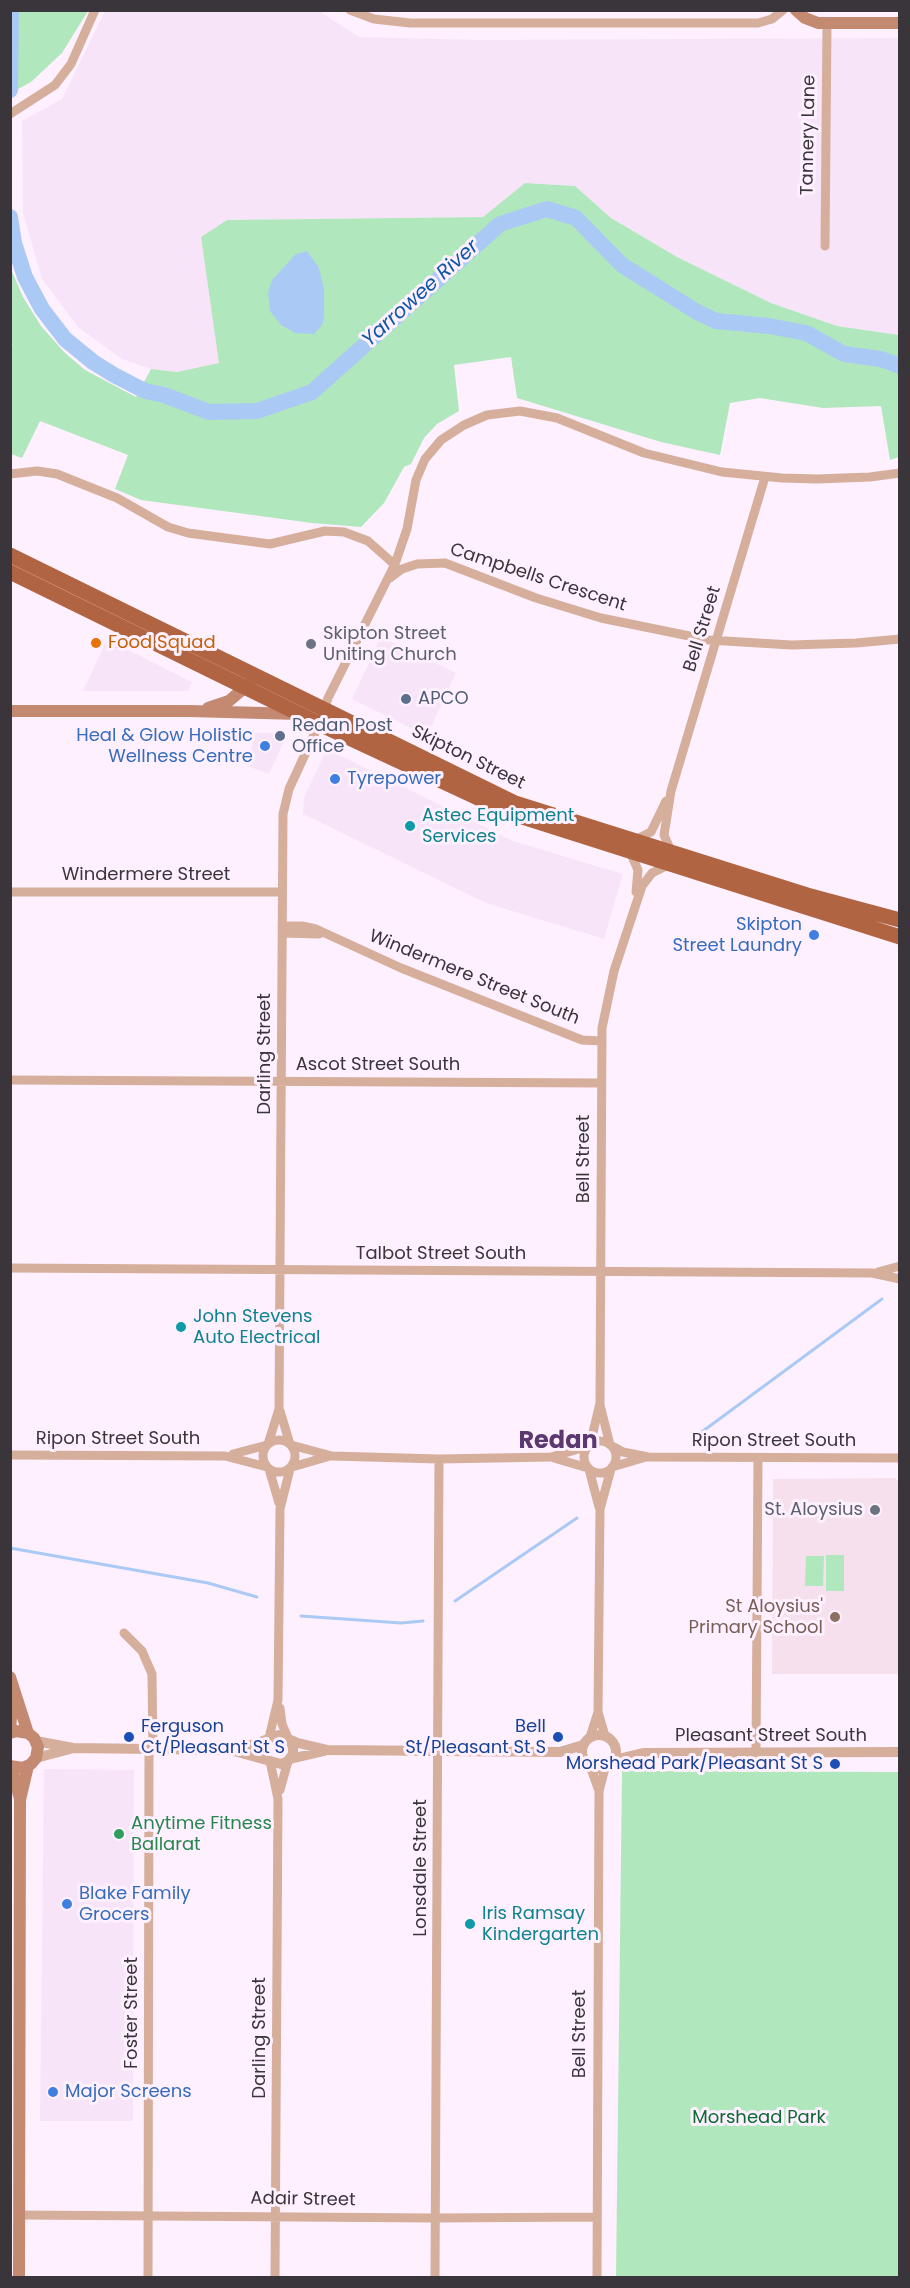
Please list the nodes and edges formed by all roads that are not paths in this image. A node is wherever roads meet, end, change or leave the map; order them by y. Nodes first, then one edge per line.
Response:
1 (95, 10) edge
2 (783, 10) edge
3 (796, 10) edge
4 (354, 11) edge
5 (900, 23) edge
6 (827, 24) junction
7 (10, 114) edge
8 (825, 246) dead end
9 (900, 473) edge
10 (14, 474) edge
11 (765, 477) junction
12 (10, 555) edge
13 (395, 565) junction
14 (10, 572) edge
15 (386, 582) junction
16 (900, 639) edge
17 (717, 640) junction
18 (260, 677) junction
19 (244, 687) junction
20 (324, 708) junction
21 (10, 711) edge
22 (189, 711) junction
23 (300, 714) junction
24 (319, 724) junction
25 (671, 791) junction
26 (631, 847) junction
27 (671, 859) junction
28 (10, 892) edge
29 (282, 892) junction
30 (630, 918) junction
31 (900, 920) edge
32 (282, 929) junction
33 (900, 937) edge
34 (601, 1041) junction
35 (10, 1080) edge
36 (281, 1081) junction
37 (601, 1083) junction
38 (900, 1266) edge
39 (10, 1268) edge
40 (280, 1270) junction
41 (601, 1271) junction
42 (872, 1273) junction
43 (900, 1279) edge
44 (600, 1403) junction
45 (279, 1409) junction
46 (268, 1445) junction
47 (291, 1445) junction
48 (589, 1445) junction
49 (611, 1446) junction
50 (10, 1455) edge
51 (225, 1456) junction
52 (332, 1456) junction
53 (551, 1457) junction
54 (648, 1457) junction
55 (758, 1458) junction
56 (900, 1458) edge
57 (439, 1459) junction
58 (268, 1468) junction
59 (291, 1468) junction
60 (612, 1468) junction
61 (588, 1469) junction
62 (280, 1509) junction
63 (600, 1509) junction
64 (124, 1633) dead end
65 (10, 1677) edge
66 (14, 1691) junction
67 (278, 1700) junction
68 (598, 1712) junction
69 (10, 1731) edge
70 (605, 1736) junction
71 (32, 1737) junction
72 (268, 1739) junction
73 (289, 1739) junction
74 (587, 1741) junction
75 (615, 1745) junction
76 (73, 1748) junction
77 (151, 1749) junction
78 (229, 1750) junction
79 (328, 1750) junction
80 (438, 1751) junction
81 (560, 1752) junction
82 (756, 1752) junction
83 (900, 1752) edge
84 (643, 1753) junction
85 (269, 1760) junction
86 (289, 1760) junction
87 (614, 1760) junction
88 (32, 1762) junction
89 (587, 1763) junction
90 (11, 1766) edge
91 (606, 1768) junction
92 (599, 1791) junction
93 (278, 1799) junction
94 (20, 1800) junction
95 (148, 2214) junction
96 (15, 2215) edge
97 (275, 2216) junction
98 (596, 2217) junction
99 (435, 2218) junction
100 (19, 2277) edge
101 (148, 2277) edge
102 (275, 2277) edge
103 (435, 2277) edge
104 (597, 2277) edge

1 - 7 street
2 - 4 street
3 - 6 main road
5 - 6 main road
6 - 8 street, Tannery Lane
9 - 11 street, Darling Street
10 - 13 street
11 - 13 street, Darling Street
11 - 17 street, Bell Street
12 - 18 highway, Skipton Street
13 - 15 street, Darling Street
14 - 19 highway, Skipton Street
15 - 17 street, Campbells Crescent
15 - 20 street, Darling Street
16 - 17 street, Campbells Crescent
17 - 25 street, Bell Street
18 - 19 main road
18 - 20 highway, Skipton Street
19 - 22 main road
19 - 23 highway, Skipton Street
20 - 24 street, Darling Street
20 - 26 highway, Skipton Street
21 - 22 main road
22 - 23 main road
23 - 24 highway, Skipton Street
24 - 26 highway, Skipton Street
24 - 29 street, Darling Street
25 - 26 street, Bell Street
25 - 27 street, Bell Street
26 - 27 highway, Skipton Street
26 - 30 street, Bell Street
27 - 30 street, Bell Street
27 - 31 highway, Skipton Street
27 - 33 highway, Skipton Street
28 - 29 street, Windermere Street
29 - 32 street, Darling Street
30 - 34 street, Bell Street
32 - 34 street, Windermere Street South
32 - 36 street, Darling Street
34 - 37 street, Bell Street
35 - 36 street, Ascot Street South
36 - 37 street, Ascot Street South
36 - 40 street, Darling Street
37 - 41 street, Bell Street
38 - 42 street, Talbot Street South
39 - 40 street, Talbot Street South
40 - 41 street, Talbot Street South
40 - 45 street, Darling Street
41 - 42 street, Talbot Street South
41 - 44 street, Bell Street
42 - 43 street, Talbot Street South
44 - 48 street, Bell Street
44 - 49 street, Bell Street
45 - 46 street, Darling Street
45 - 47 street, Darling Street
46 - 47 street
46 - 51 street, Ripon Street South
46 - 58 street
47 - 52 street
47 - 59 street
48 - 49 street
48 - 53 street
48 - 61 street
49 - 54 street, Ripon Street South
49 - 60 street
50 - 51 street, Ripon Street South
51 - 58 street, Ripon Street South
52 - 57 street
52 - 59 street
53 - 57 street
53 - 61 street
54 - 55 street, Ripon Street South
54 - 60 street, Ripon Street South
55 - 56 street, Ripon Street South
55 - 82 street
57 - 80 street, Lonsdale Street
58 - 59 street
58 - 62 street
59 - 62 street
60 - 61 street
60 - 63 street
61 - 63 street
62 - 67 street
63 - 68 street
64 - 77 street, Foster Street
65 - 66 main road
66 - 69 main road
66 - 71 main road
67 - 72 street
67 - 73 street
68 - 70 street
68 - 74 street
69 - 71 main road
70 - 74 street
70 - 75 street
71 - 76 street
71 - 88 main road
72 - 73 street
72 - 78 street
72 - 85 street
73 - 79 street
73 - 86 street
74 - 81 street
74 - 89 street
75 - 84 street, Pleasant Street South
75 - 87 street
76 - 77 street
76 - 88 street
77 - 78 street
77 - 95 street, Foster Street
78 - 85 street
79 - 80 street
79 - 86 street
80 - 81 street
80 - 99 street, Lonsdale Street
81 - 89 street
82 - 83 street, Pleasant Street South
82 - 84 street, Pleasant Street South
84 - 87 street, Pleasant Street South
85 - 86 street
85 - 93 street, Darling Street
86 - 93 street, Darling Street
87 - 91 street
88 - 90 main road
88 - 94 main road
89 - 91 street
89 - 92 street, Bell Street
90 - 94 main road
91 - 92 street, Bell Street
92 - 98 street, Bell Street
93 - 97 street, Darling Street
94 - 96 main road
95 - 96 street, Adair Street
95 - 97 street, Adair Street
95 - 101 street, Foster Street
96 - 100 main road
97 - 99 street, Adair Street
97 - 102 street, Darling Street
98 - 99 street, Adair Street
98 - 104 street, Bell Street
99 - 103 street, Lonsdale Street

